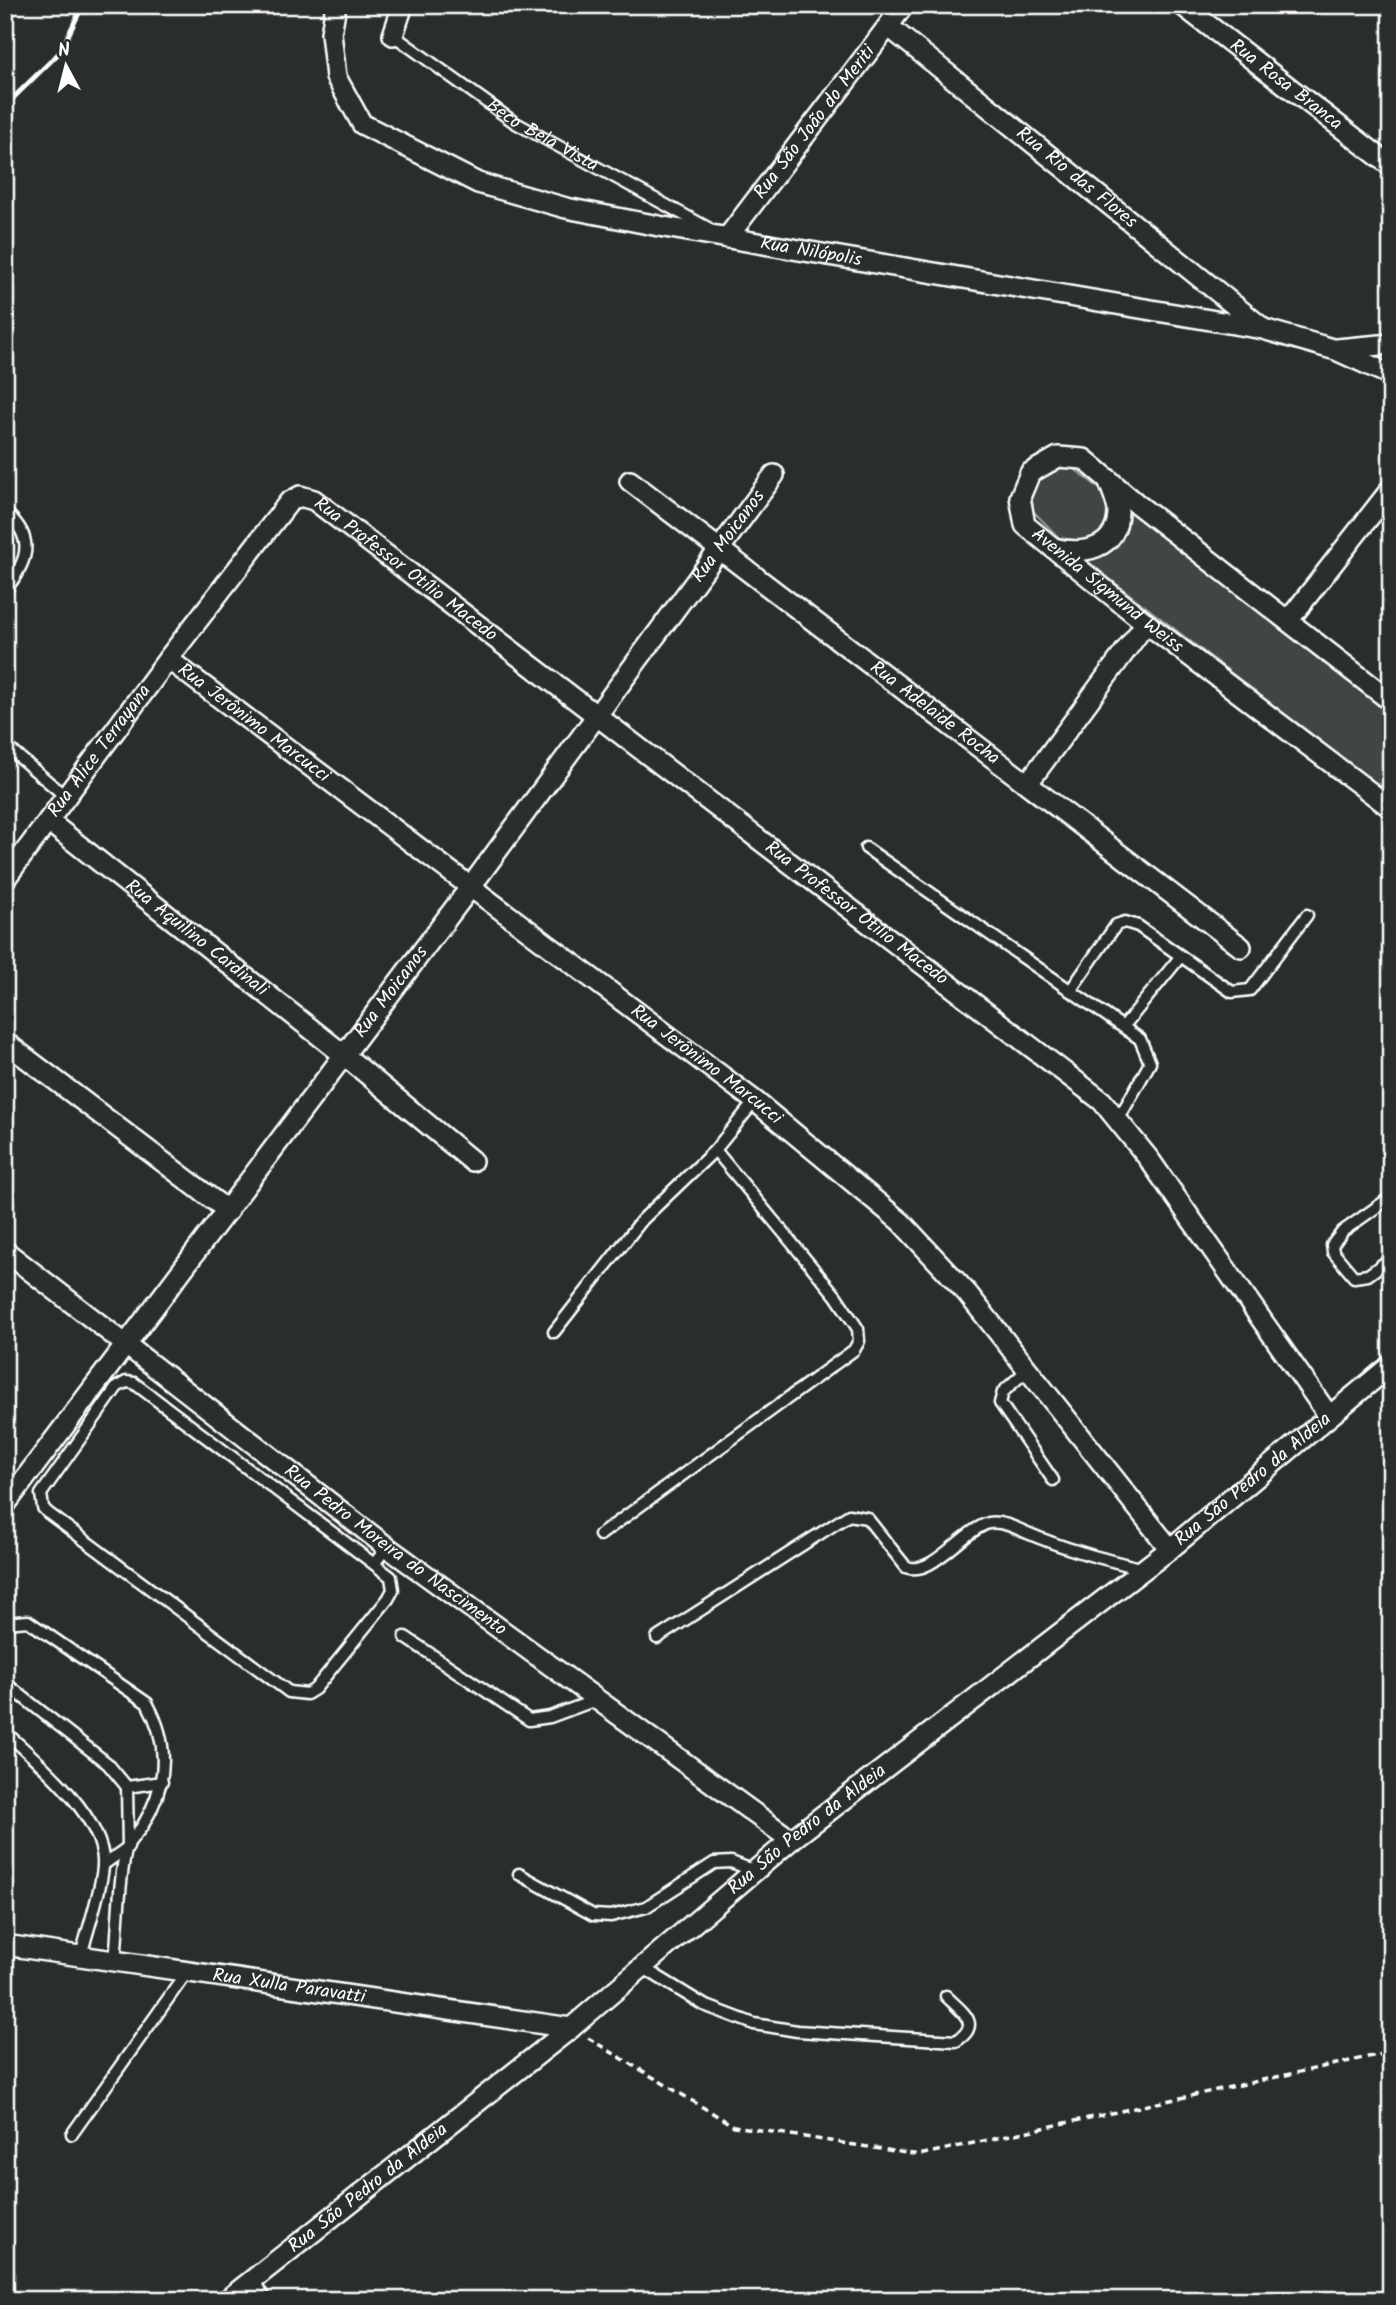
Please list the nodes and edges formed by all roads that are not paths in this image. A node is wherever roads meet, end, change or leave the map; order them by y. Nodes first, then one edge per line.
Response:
1 (336, 5) edge
2 (403, 5) edge
3 (904, 5) edge
4 (1182, 5) edge
5 (888, 26) junction
6 (393, 35) joint
7 (1391, 166) edge
8 (727, 238) junction
9 (1264, 328) junction
10 (1391, 344) edge
11 (1336, 349) junction
12 (1391, 375) edge
13 (774, 475) dead end
14 (1107, 478) junction
15 (630, 481) dead end
16 (1391, 489) edge
17 (300, 496) joint
18 (5, 512) edge
19 (1049, 547) junction
20 (722, 548) junction
21 (5, 591) edge
22 (1288, 621) junction
23 (1146, 622) junction
24 (168, 659) junction
25 (1391, 701) edge
26 (598, 715) junction
27 (5, 745) edge
28 (1028, 783) junction
29 (66, 797) junction
30 (1391, 808) edge
31 (48, 821) junction
32 (866, 848) dead end
33 (5, 879) edge
34 (472, 885) junction
35 (1307, 915) dead end
36 (1241, 947) dead end
37 (1181, 956) junction
38 (1070, 990) junction
39 (1123, 1027) junction
40 (5, 1042) edge
41 (344, 1055) junction
42 (755, 1101) junction
43 (1118, 1120) junction
44 (715, 1150) junction
45 (472, 1161) dead end
46 (1391, 1197) edge
47 (228, 1211) junction
48 (5, 1251) edge
49 (1391, 1258) edge
50 (554, 1332) dead end
51 (126, 1342) junction
52 (1391, 1365) edge
53 (1028, 1370) junction
54 (1329, 1416) junction
55 (1053, 1480) dead end
56 (5, 1505) edge
57 (600, 1535) dead end
58 (387, 1547) junction
59 (1170, 1549) junction
60 (374, 1564) junction
61 (1144, 1569) junction
62 (5, 1623) edge
63 (405, 1637) dead end
64 (657, 1638) dead end
65 (5, 1683) edge
66 (597, 1699) junction
67 (5, 1732) edge
68 (162, 1782) junction
69 (127, 1787) junction
70 (791, 1840) junction
71 (128, 1847) junction
72 (103, 1865) junction
73 (755, 1871) junction
74 (519, 1874) dead end
75 (5, 1945) edge
76 (81, 1956) junction
77 (115, 1961) junction
78 (642, 1967) junction
79 (188, 1971) junction
80 (946, 1996) dead end
81 (571, 2028) junction
82 (72, 2134) dead end
83 (253, 2278) junction
84 (227, 2300) edge
85 (265, 2300) edge

1 - 8 street, Rua Nilópolis
2 - 6 street, Beco Bela Vista
3 - 5 street, Rua São João do Meriti
4 - 7 street, Rua Rosa Branca
5 - 8 street, Rua São João do Meriti
5 - 9 street, Rua Rio das Flores
6 - 8 lane, Beco Bela Vista
8 - 9 street, Rua Nilópolis
9 - 11 street, Rua Nilópolis
10 - 11 street
11 - 12 street, Rua Nilópolis
13 - 20 street, Rua Moicanos
14 - 19 street
14 - 19 street, Avenida Sigmund Weiss
14 - 22 street, Avenida Sigmund Weiss
15 - 20 street, Rua Adelaide Rocha
16 - 22 street
17 - 24 street, Rua Alice Terrayana
17 - 26 street, Rua Professor Otílio Macedo
18 - 21 lane
19 - 23 street, Avenida Sigmund Weiss
20 - 26 street, Rua Moicanos
20 - 28 street, Rua Adelaide Rocha
22 - 25 street, Avenida Sigmund Weiss
23 - 28 street
23 - 30 street, Avenida Sigmund Weiss
24 - 29 street, Rua Alice Terrayana
24 - 34 street, Rua Jerônimo Marcucci
26 - 34 street, Rua Moicanos
26 - 43 street, Rua Professor Otílio Macedo
27 - 29 lane
28 - 36 street, Rua Adelaide Rocha
29 - 31 street, Rua Alice Terrayana
31 - 33 street, Rua Alice Terrayana
31 - 41 street, Rua Aquilino Cardinali
32 - 38 lane
34 - 41 street, Rua Moicanos
34 - 42 street, Rua Jerônimo Marcucci
35 - 37 lane
37 - 38 lane
37 - 39 lane
38 - 39 lane
39 - 43 lane
40 - 47 street
41 - 45 street, Rua Aquilino Cardinali
41 - 47 street, Rua Moicanos
42 - 44 lane
42 - 53 street, Rua Jerônimo Marcucci
43 - 54 street, Rua Professor Otílio Macedo
44 - 50 lane
44 - 57 lane
46 - 49 lane
47 - 51 street, Rua Moicanos
48 - 51 street, Rua Pedro Moreira do Nascimento
51 - 56 street, Rua Moicanos
51 - 58 street, Rua Pedro Moreira do Nascimento
52 - 54 street, Rua São Pedro da Aldeia
53 - 55 lane
53 - 59 street, Rua Jerônimo Marcucci
54 - 59 street, Rua São Pedro da Aldeia
58 - 60 lane
58 - 66 street, Rua Pedro Moreira do Nascimento
59 - 61 street, Rua São Pedro da Aldeia
60 - 60 lane
61 - 64 lane
61 - 70 street, Rua São Pedro da Aldeia
62 - 68 lane
63 - 66 lane
65 - 69 lane
66 - 70 street, Rua Pedro Moreira do Nascimento
67 - 72 lane
68 - 69 lane
68 - 71 lane
69 - 71 lane
70 - 73 street, Rua São Pedro da Aldeia
71 - 72 lane
71 - 77 lane
72 - 76 lane
73 - 74 lane
73 - 78 street, Rua São Pedro da Aldeia
75 - 76 street, Rua Xulla Paravatti
76 - 77 street, Rua Xulla Paravatti
77 - 79 street, Rua Xulla Paravatti
78 - 80 lane
78 - 81 street, Rua São Pedro da Aldeia
79 - 81 street, Rua Xulla Paravatti
79 - 82 lane
81 - 83 street, Rua São Pedro da Aldeia
83 - 84 street, Rua São Pedro da Aldeia
83 - 85 lane

